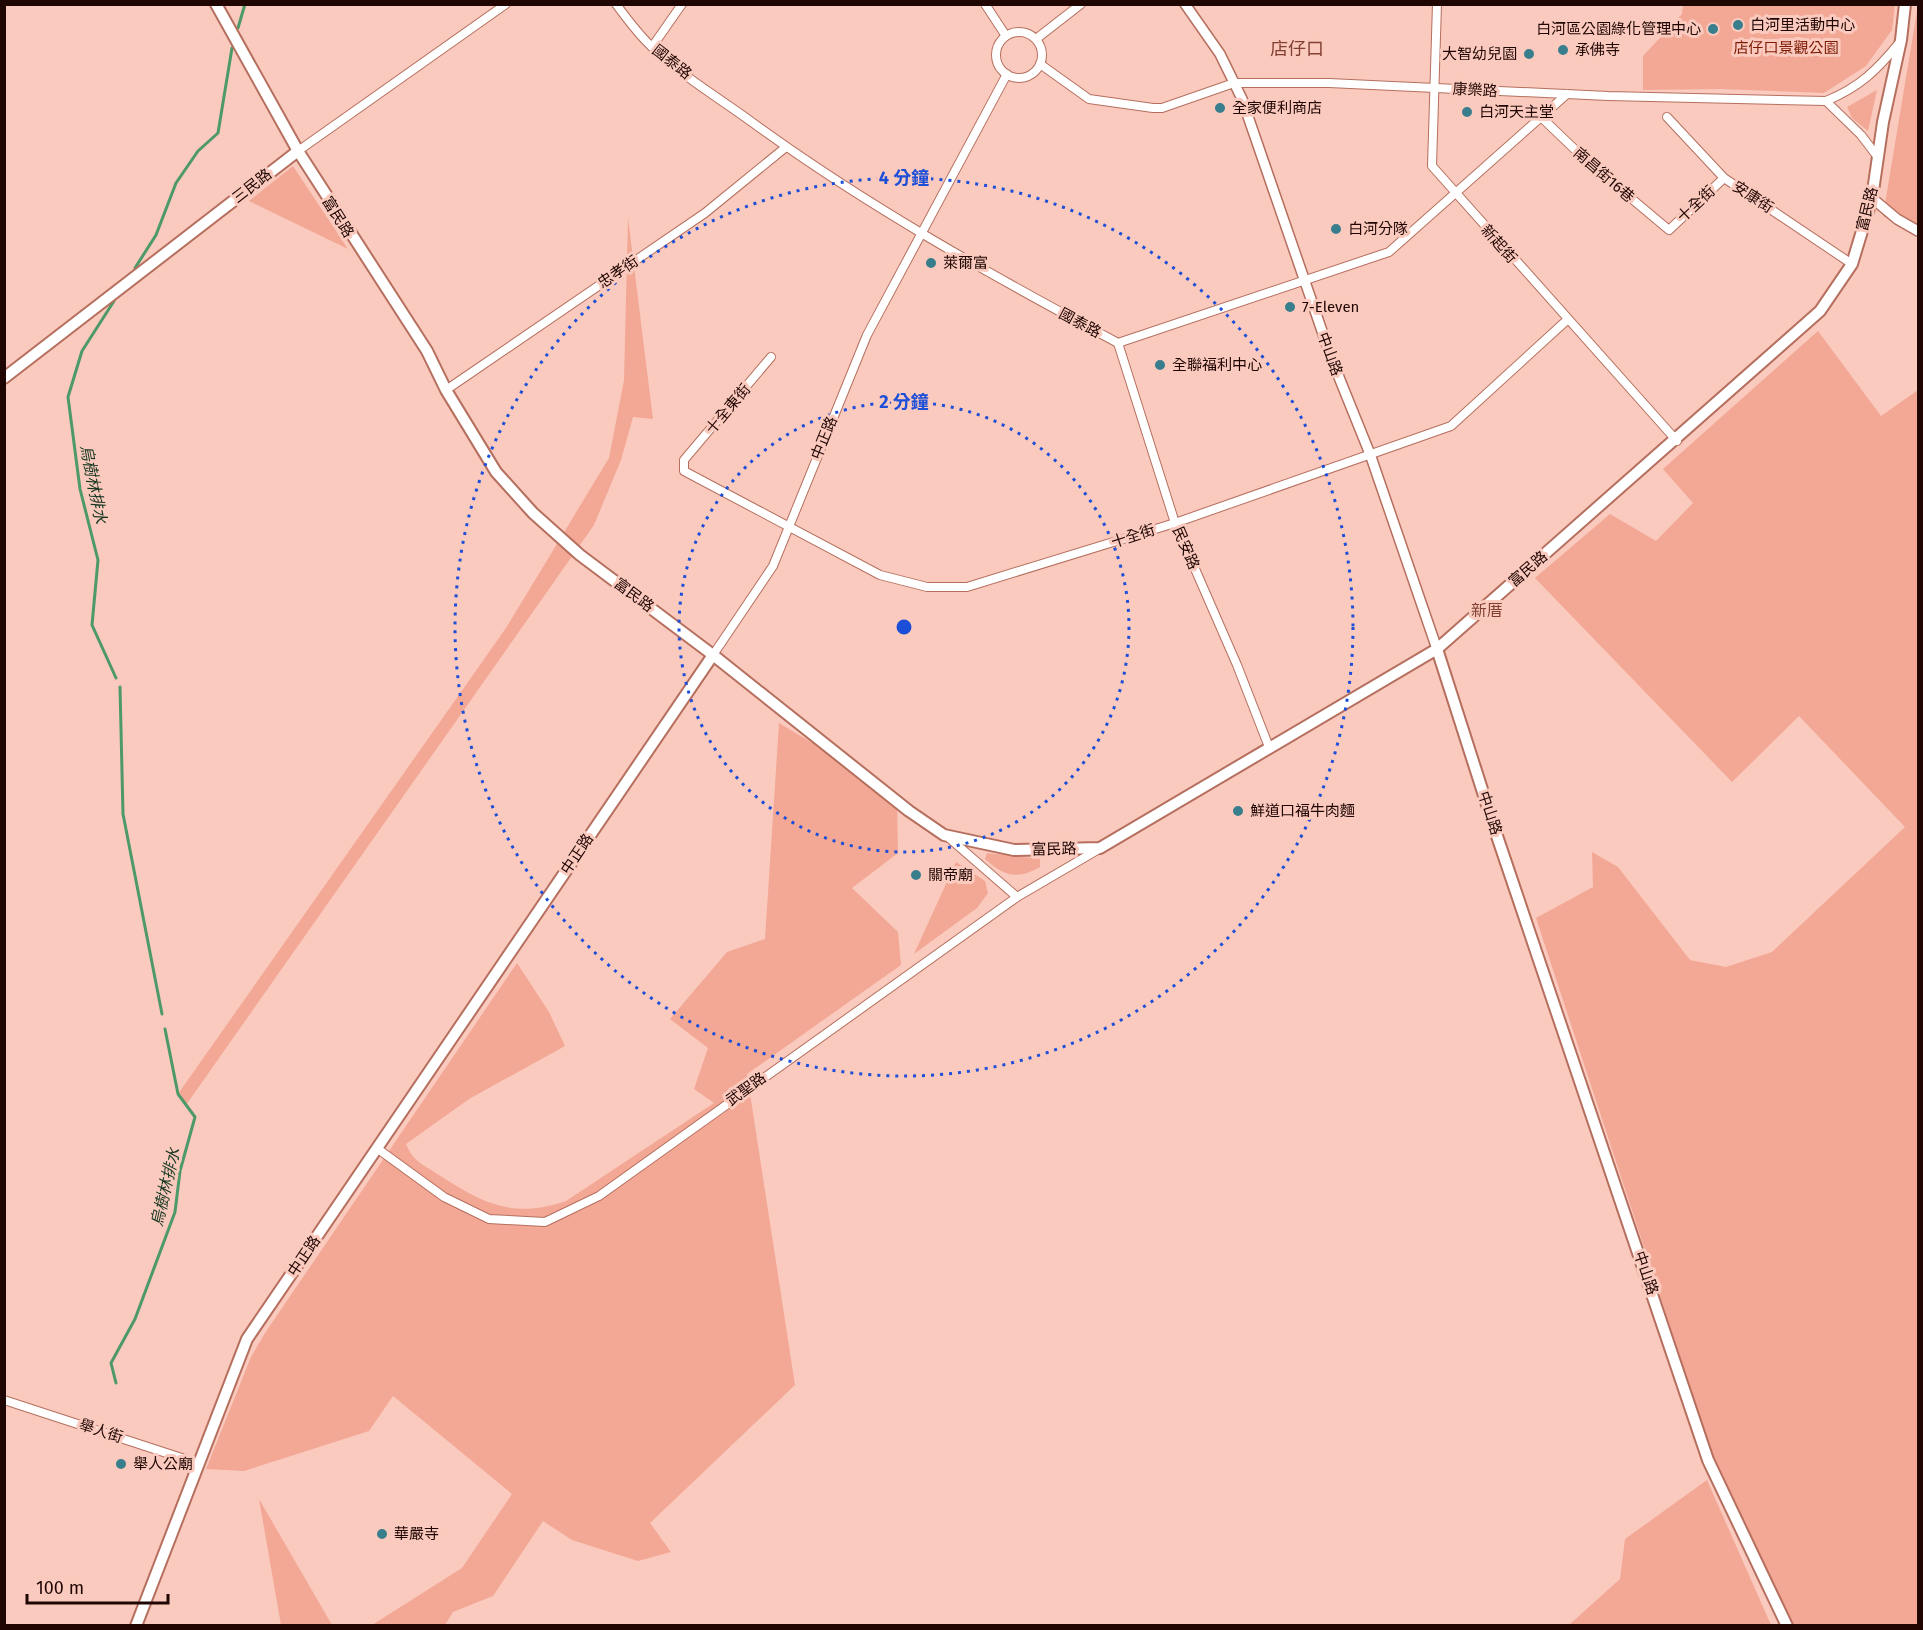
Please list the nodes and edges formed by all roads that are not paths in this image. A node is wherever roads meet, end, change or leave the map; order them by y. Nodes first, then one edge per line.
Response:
1 (216, 4) edge
2 (506, 4) edge
3 (616, 4) edge
4 (682, 4) edge
5 (985, 4) edge
6 (1081, 4) edge
7 (1185, 4) edge
8 (1437, 4) edge
9 (1905, 4) edge
10 (1006, 36) junction
11 (1036, 39) junction
12 (1901, 40) junction
13 (652, 47) junction
14 (1040, 64) junction
15 (1007, 74) junction
16 (1234, 83) junction
17 (1436, 88) junction
18 (1567, 94) junction
19 (1826, 101) junction
20 (1667, 117) dead end
21 (1542, 118) junction
22 (786, 147) junction
23 (298, 151) junction
24 (1877, 156) junction
25 (1724, 178) junction
26 (1455, 195) junction
27 (1872, 198) junction
28 (1669, 230) joint
29 (1918, 231) edge
30 (921, 235) junction
31 (1852, 264) junction
32 (1306, 282) junction
33 (1568, 320) junction
34 (1118, 344) junction
35 (771, 357) dead end
36 (4, 378) edge
37 (446, 390) junction
38 (1677, 441) junction
39 (1370, 454) junction
40 (684, 460) joint
41 (1175, 523) junction
42 (789, 526) junction
43 (1437, 649) junction
44 (713, 655) junction
45 (1269, 747) junction
46 (944, 835) junction
47 (1100, 848) junction
48 (1017, 897) junction
49 (378, 1149) junction
50 (4, 1400) edge
51 (197, 1463) junction
52 (136, 1626) edge
53 (1787, 1626) edge

1 - 23 main road, 富民路
2 - 23 street, 三民路
3 - 13 street, 國泰路
4 - 13 street
5 - 10 street
6 - 11 street
7 - 16 street, 中山路
8 - 17 street, 新起街
9 - 12 main road, 富民路
10 - 11 street
10 - 15 street
11 - 14 street
12 - 19 street, 康樂路
12 - 24 main road, 富民路
13 - 22 street, 國泰路
14 - 15 street
14 - 16 street, 康樂路
15 - 30 street, 中正路
16 - 17 street, 康樂路
16 - 32 street, 中山路
17 - 18 street, 康樂路
17 - 26 street, 新起街
18 - 19 street, 康樂路
18 - 21 street, 國泰路
19 - 24 street
20 - 25 street, 安康街
21 - 26 street, 國泰路
21 - 28 street, 南昌街16巷
22 - 30 street, 國泰路
22 - 37 street, 忠孝街
23 - 36 main road, 三民路
23 - 37 main road, 富民路
24 - 27 main road, 富民路
25 - 28 street, 十全街
25 - 31 street, 安康街
26 - 32 street, 國泰路
26 - 33 street, 新起街
27 - 29 street
27 - 31 main road, 富民路
30 - 34 street, 國泰路
30 - 42 street, 中正路
31 - 38 main road, 富民路
32 - 34 street, 國泰路
32 - 39 street, 中山路
33 - 38 street, 新起街
33 - 39 street, 十全街
34 - 41 street, 民安路
35 - 40 street, 十全東街
37 - 44 main road, 富民路
38 - 43 main road, 富民路
39 - 41 street, 十全街
39 - 43 street, 中山路
40 - 42 street, 十全街
41 - 42 street, 十全街
41 - 45 street, 民安路
42 - 44 street, 中正路
43 - 45 main road, 富民路
43 - 53 main road, 中山路
44 - 46 main road, 富民路
44 - 49 main road, 中正路
45 - 47 main road, 富民路
46 - 47 main road, 富民路
46 - 48 street
47 - 48 street, 武聖路
48 - 49 street, 武聖路
49 - 51 main road, 中正路
50 - 51 street, 舉人街
51 - 52 main road, 中正路

